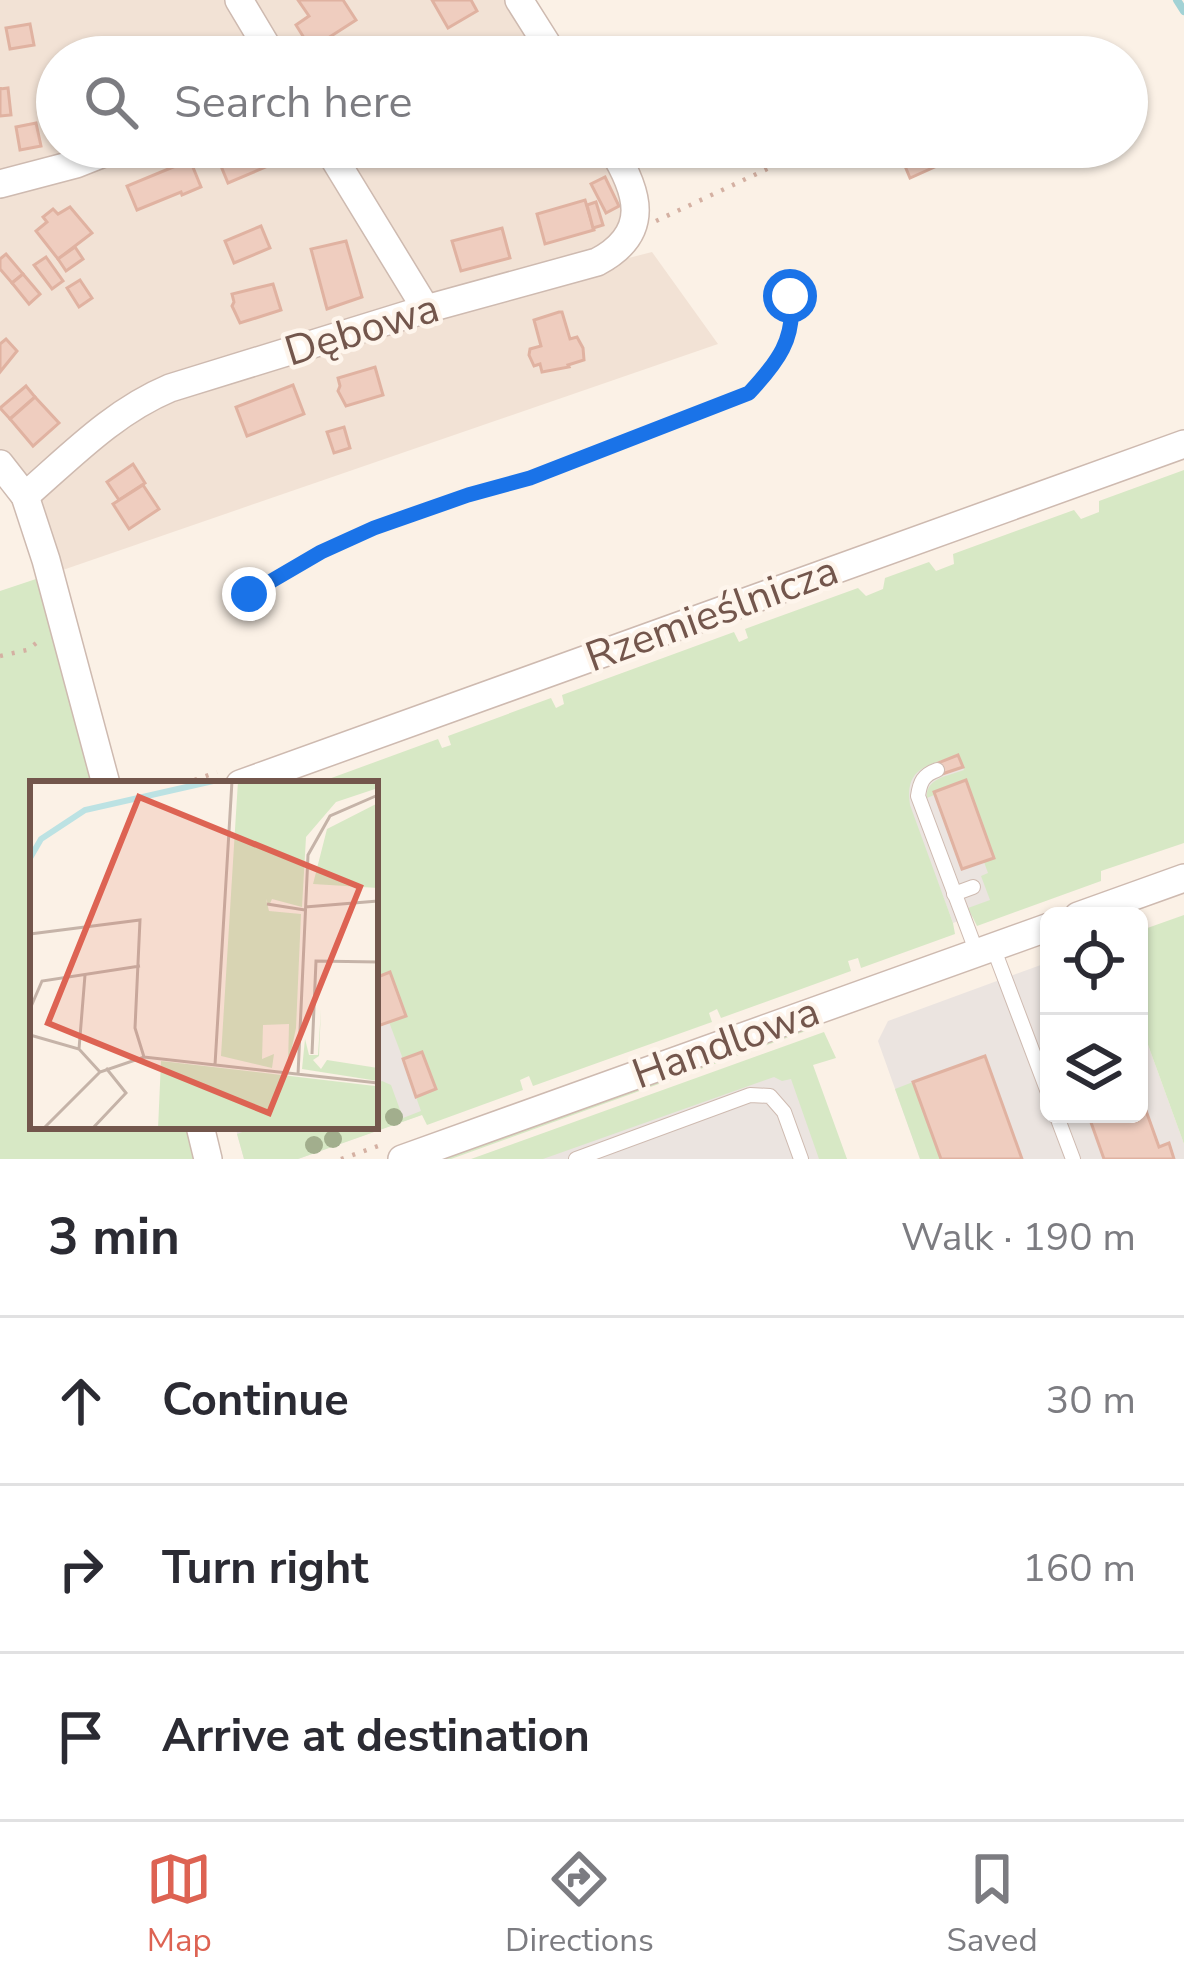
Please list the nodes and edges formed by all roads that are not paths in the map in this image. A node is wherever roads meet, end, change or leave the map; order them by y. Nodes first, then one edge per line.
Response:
1 (239, 0) edge
2 (519, 0) edge
3 (260, 36) edge
4 (542, 36) edge
5 (61, 168) edge
6 (340, 168) edge
7 (624, 168) edge
8 (0, 184) edge
9 (426, 309) junction
10 (1184, 444) edge
11 (0, 464) edge
12 (25, 496) junction
13 (937, 770) dead end
14 (105, 781) edge
15 (248, 781) edge
16 (1184, 878) edge
17 (973, 887) dead end
18 (954, 894) junction
19 (1103, 907) edge
20 (1040, 930) edge
21 (985, 950) junction
22 (1040, 1075) edge
23 (1059, 1123) edge
24 (201, 1129) edge
25 (208, 1159) edge
26 (403, 1159) edge
27 (576, 1159) edge
28 (801, 1159) edge
29 (1073, 1159) edge

1 - 3 street
2 - 4 street
5 - 8 street
6 - 9 street
7 - 9 street, Dębowa
9 - 12 street, Dębowa
10 - 15 street, Rzemieślnicza
11 - 12 street
12 - 14 street
13 - 18 lane
16 - 19 street
17 - 18 lane
18 - 21 lane
20 - 21 street, Handlowa
21 - 22 lane
21 - 26 street, Handlowa
23 - 29 lane
24 - 25 street
27 - 28 lane

